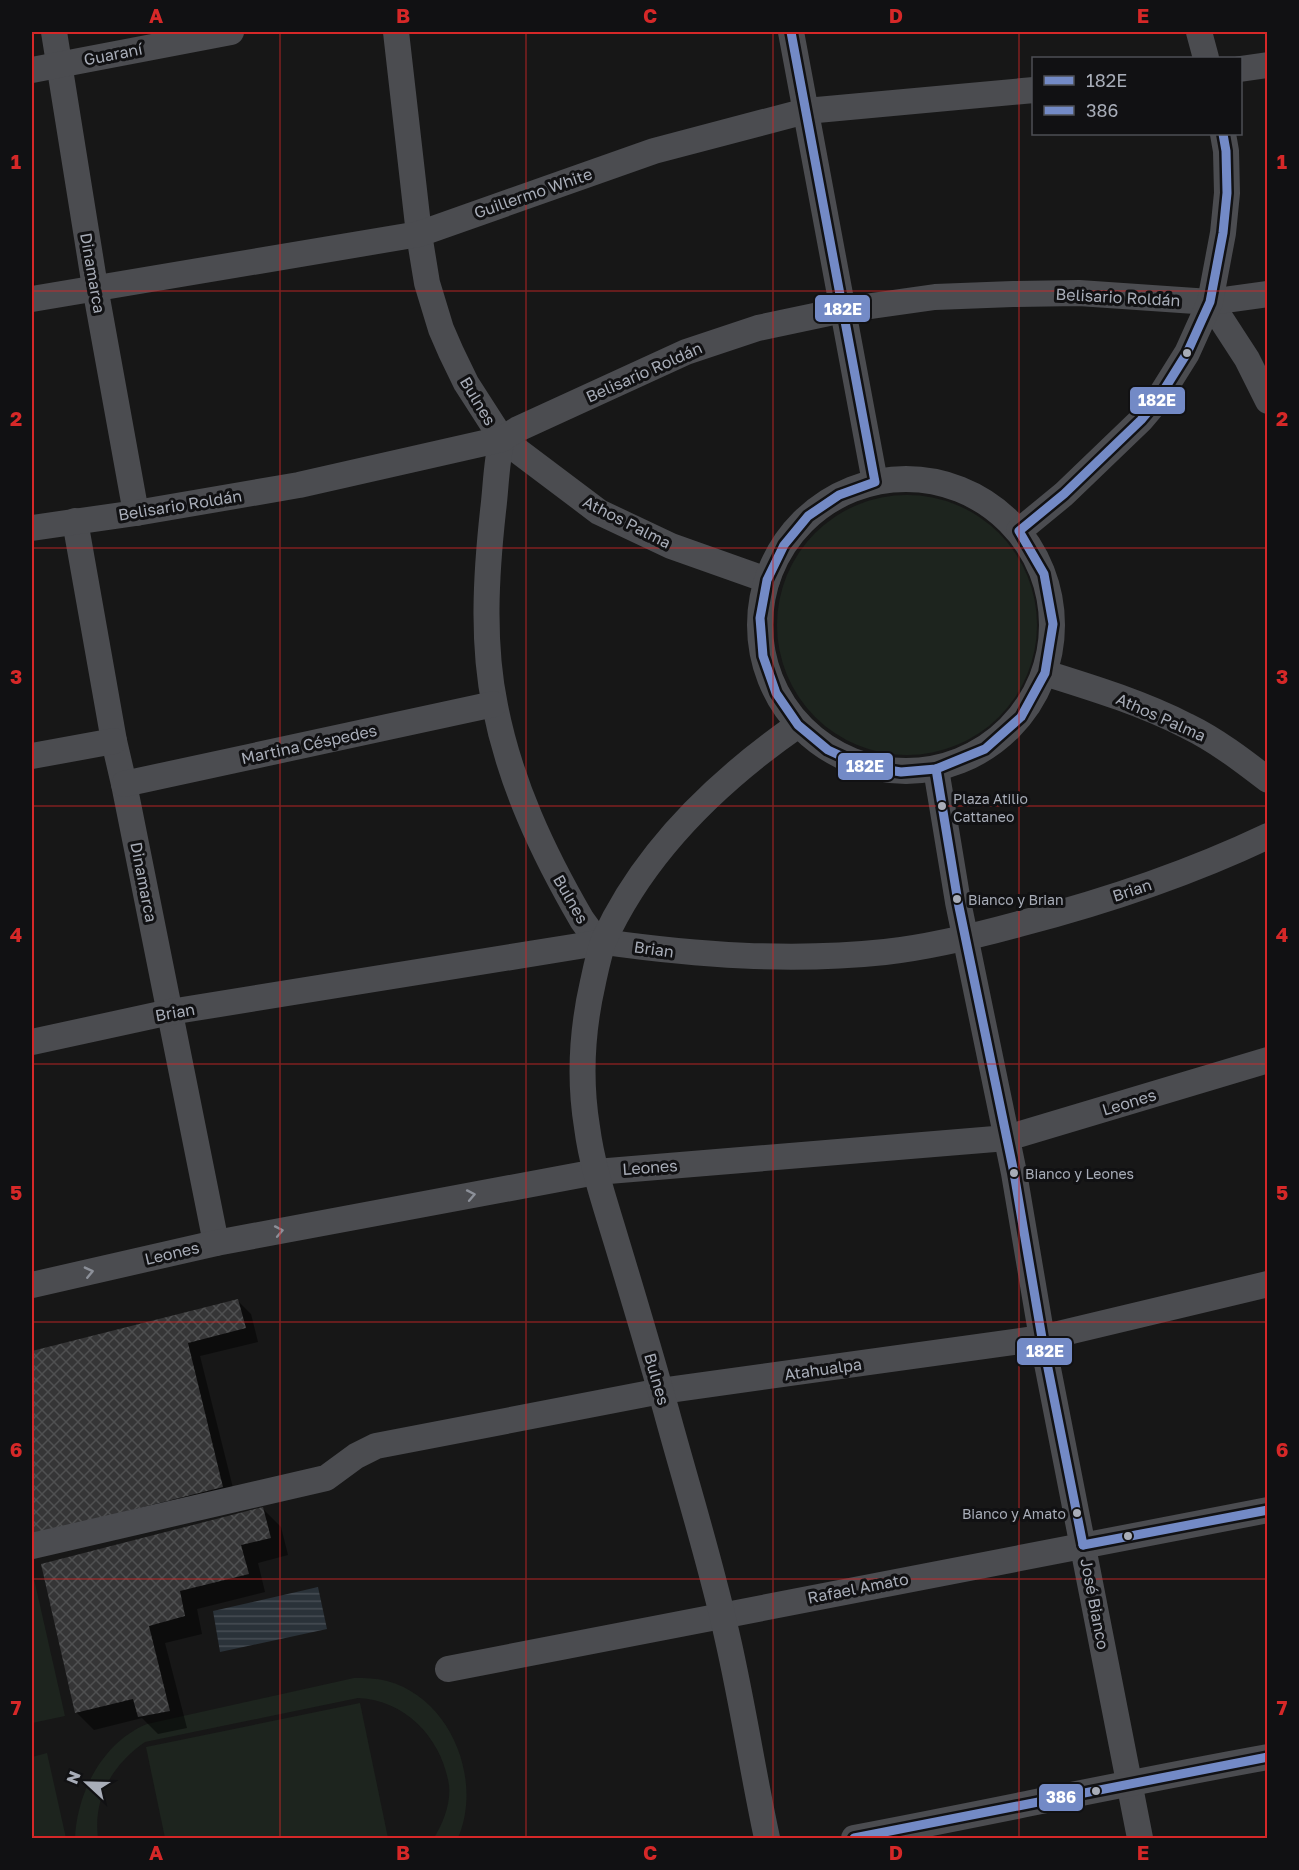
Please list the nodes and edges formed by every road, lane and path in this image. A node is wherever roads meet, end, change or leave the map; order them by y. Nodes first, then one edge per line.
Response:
1 (54, 32) edge
2 (231, 32) edge
3 (396, 32) edge
4 (791, 32) edge
5 (1198, 32) edge
6 (1206, 57) edge
7 (59, 65) junction
8 (1268, 65) edge
9 (1242, 69) edge
10 (32, 70) edge
11 (1032, 90) edge
12 (806, 111) junction
13 (1223, 135) edge
14 (419, 234) junction
15 (95, 287) junction
16 (1268, 294) edge
17 (32, 299) edge
18 (1210, 302) junction
19 (843, 310) junction
20 (1268, 401) edge
21 (502, 439) junction
22 (875, 482) junction
23 (136, 513) junction
24 (75, 521) junction
25 (32, 528) edge
26 (1019, 531) junction
27 (767, 580) junction
28 (1045, 673) junction
29 (494, 704) junction
30 (798, 725) junction
31 (114, 741) junction
32 (32, 756) edge
33 (936, 769) junction
34 (1268, 780) edge
35 (124, 784) junction
36 (1268, 836) edge
37 (966, 937) junction
38 (604, 942) junction
39 (170, 1012) junction
40 (32, 1042) edge
41 (1268, 1060) edge
42 (1007, 1138) junction
43 (596, 1172) junction
44 (216, 1243) junction
45 (1268, 1284) edge
46 (32, 1285) edge
47 (1042, 1338) junction
48 (661, 1391) junction
49 (1268, 1510) edge
50 (1083, 1545) junction
51 (32, 1546) edge
52 (722, 1615) junction
53 (448, 1669) dead end
54 (1268, 1757) edge
55 (1129, 1784) junction
56 (767, 1839) edge
57 (854, 1839) edge
58 (1140, 1839) edge

1 - 7 street, Dinamarca
2 - 7 street, Guaraní
3 - 14 street, Bulnes
4 - 12 street
5 - 6 street
7 - 10 street, Guaraní
7 - 15 street, Dinamarca
8 - 9 street
11 - 12 street, Guillermo White
12 - 14 street, Guillermo White
12 - 19 street
13 - 18 street
14 - 15 street, Guillermo White
14 - 21 street, Bulnes
15 - 17 street, Guillermo White
15 - 23 street, Dinamarca
16 - 18 street, Belisario Roldán
18 - 19 street, Belisario Roldán
18 - 20 street
18 - 26 street
19 - 21 street, Belisario Roldán
19 - 22 street
21 - 23 street, Belisario Roldán
21 - 27 street, Athos Palma
21 - 29 street, Bulnes
22 - 26 street
22 - 27 street
23 - 24 street, Belisario Roldán
24 - 25 street, Belisario Roldán
24 - 31 street, Dinamarca
26 - 28 street
27 - 30 street
28 - 33 street
28 - 34 street, Athos Palma
29 - 35 street, Martina Céspedes
29 - 38 street, Bulnes
30 - 33 street
30 - 38 street
31 - 32 street
31 - 35 street, Dinamarca
33 - 37 street, José Bianco
35 - 39 street, Dinamarca
36 - 37 street, Brian
37 - 38 street, Brian
37 - 42 street, José Bianco
38 - 39 street, Brian
38 - 43 street, Bulnes
39 - 40 street, Brian
39 - 44 street, Dinamarca
41 - 42 street, Leones
42 - 43 street, Leones
42 - 47 street, José Bianco
44 -> 43 street, Leones
43 - 48 street, Bulnes
46 -> 44 street, Leones
45 - 47 street, Atahualpa
47 - 48 street, Atahualpa
47 - 50 street, José Bianco
48 - 51 street, Atahualpa
48 - 52 street, Bulnes
49 - 50 street, Rafael Amato
50 - 52 street, Rafael Amato
50 - 55 street, José Bianco
52 - 53 street, Rafael Amato
52 - 56 street, Bulnes
54 - 55 street
55 - 57 street
55 - 58 street, José Bianco

